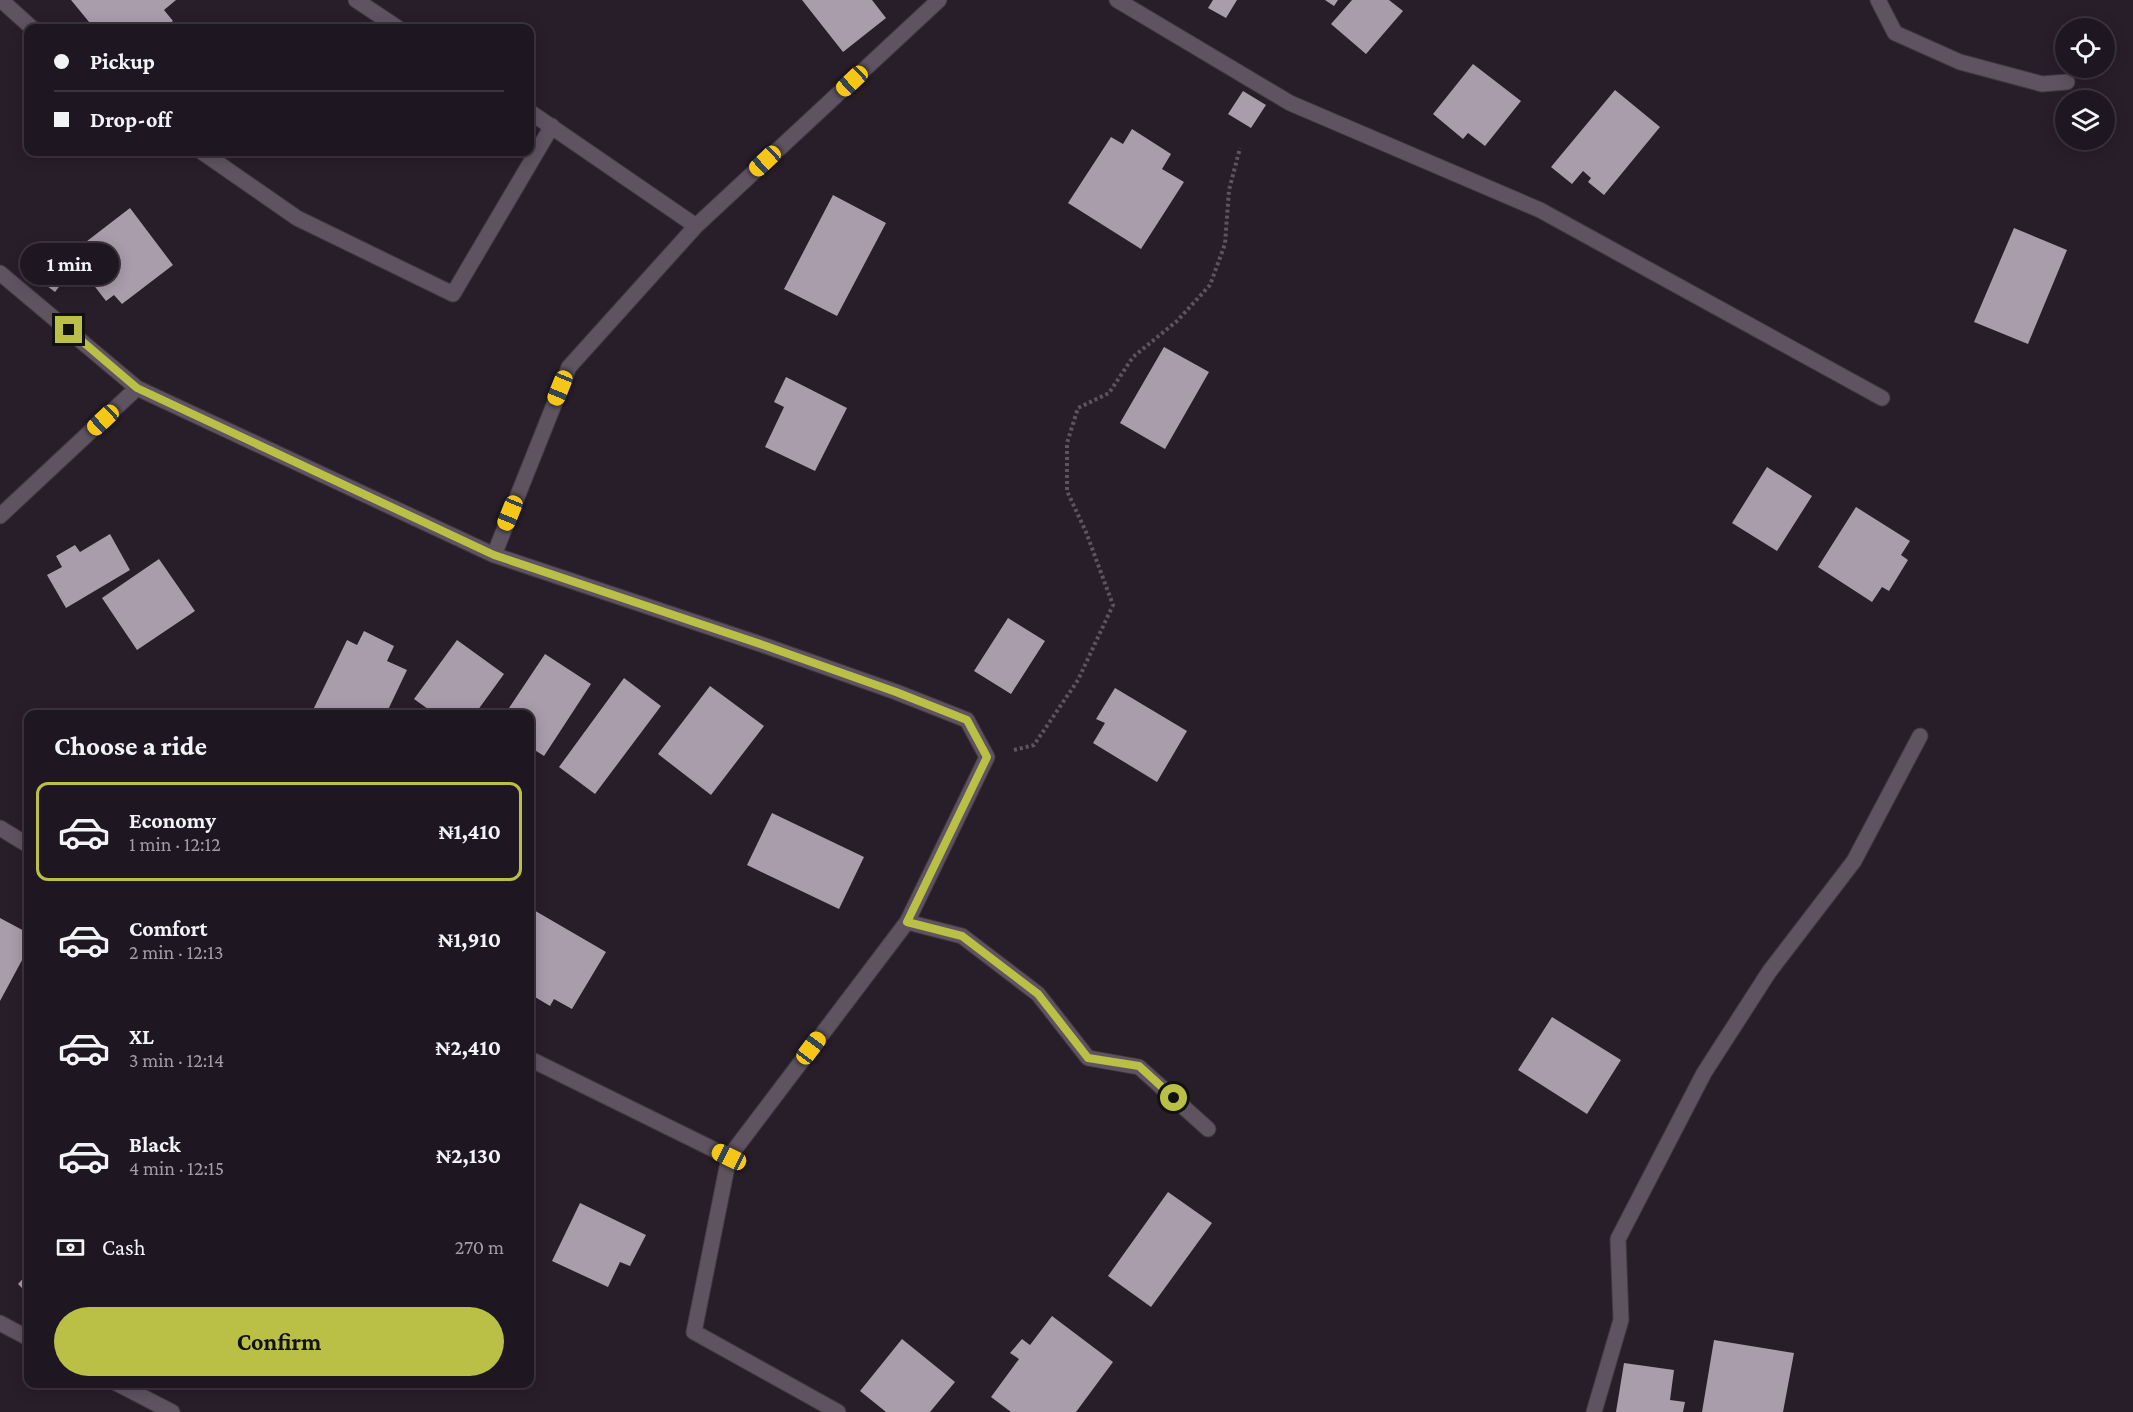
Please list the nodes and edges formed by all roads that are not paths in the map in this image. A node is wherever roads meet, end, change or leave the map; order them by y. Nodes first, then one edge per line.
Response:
1 (1, 0) edge
2 (356, 0) edge
3 (939, 0) edge
4 (1118, 0) edge
5 (1878, 0) edge
6 (28, 24) edge
7 (392, 24) edge
8 (2067, 82) dead end
9 (534, 115) edge
10 (552, 126) junction
11 (208, 156) edge
12 (696, 226) junction
13 (0, 273) edge
14 (137, 388) junction
15 (1882, 398) dead end
16 (0, 516) edge
17 (494, 555) junction
18 (1920, 736) dead end
19 (0, 828) edge
20 (24, 843) edge
21 (907, 922) junction
22 (534, 1061) edge
23 (1208, 1129) dead end
24 (729, 1157) junction
25 (0, 1323) edge
26 (24, 1336) edge
27 (126, 1388) edge
28 (172, 1412) edge
29 (838, 1412) edge
30 (1594, 1412) edge

1 - 6 street
2 - 7 street
3 - 12 street
4 - 15 street
5 - 8 street
9 - 10 street
10 - 11 street
10 - 12 street
12 - 17 street
13 - 14 street
14 - 16 street
14 - 17 street
17 - 21 street
18 - 30 street
19 - 20 street
21 - 23 street
21 - 24 street
22 - 24 street
24 - 29 street
25 - 26 street
27 - 28 street

